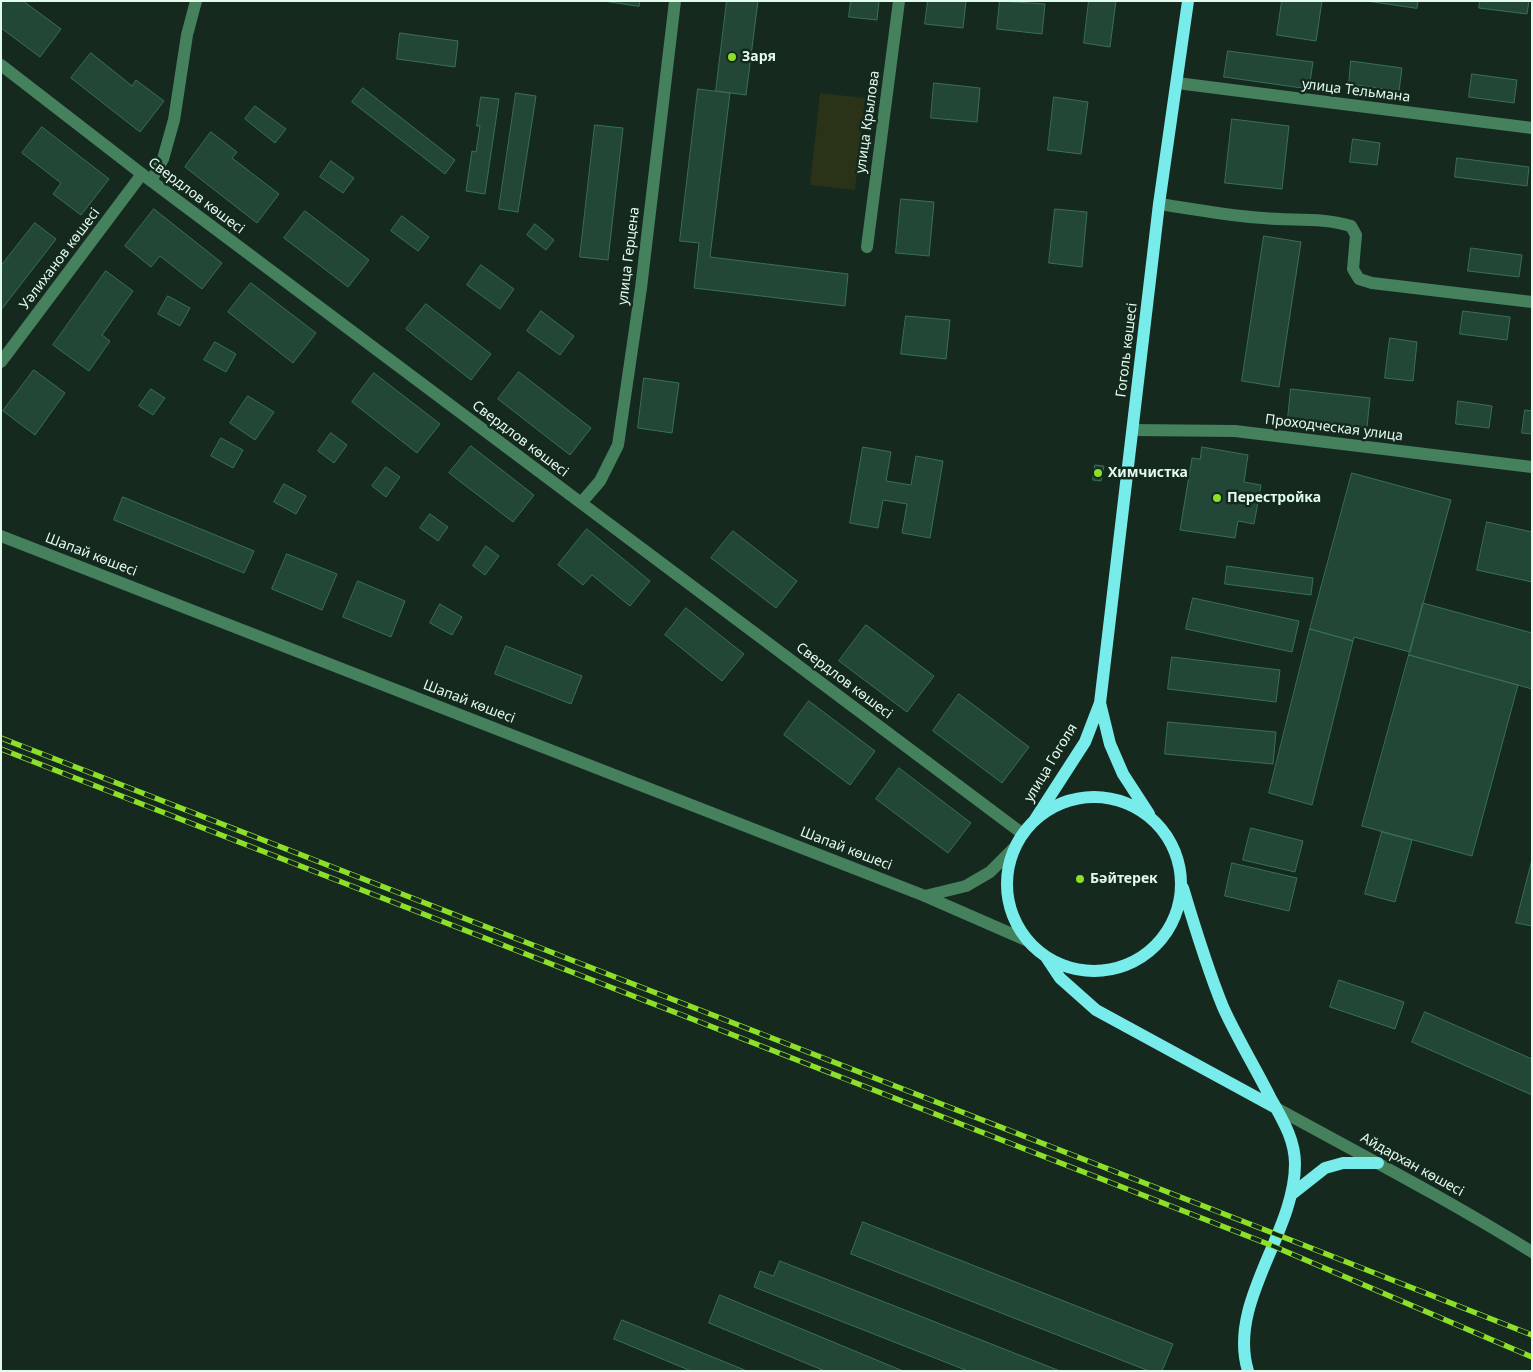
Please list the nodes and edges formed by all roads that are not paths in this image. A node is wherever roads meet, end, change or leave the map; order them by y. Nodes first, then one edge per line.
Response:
1 (196, 1) edge
2 (675, 1) edge
3 (899, 1) edge
4 (1188, 1) edge
5 (1, 65) edge
6 (1177, 84) junction
7 (1532, 128) edge
8 (147, 177) junction
9 (1159, 204) junction
10 (867, 247) dead end
11 (1532, 302) edge
12 (1, 362) edge
13 (1133, 430) junction
14 (1532, 467) edge
15 (581, 503) junction
16 (1, 536) edge
17 (1100, 703) junction
18 (1034, 821) junction
19 (1155, 822) junction
20 (1023, 834) junction
21 (1015, 847) junction
22 (1181, 880) junction
23 (925, 896) junction
24 (1028, 941) junction
25 (1046, 957) junction
26 (1276, 1108) junction
27 (1378, 1163) junction
28 (1292, 1194) junction
29 (1532, 1252) edge
30 (1248, 1371) edge

1 - 8 street, Уәлиханов көшесі
2 - 15 street, улица Герцена
3 - 10 street, улица Крылова
4 - 6 main road, Гоголь көшесі
5 - 8 street, Свердлов көшесі
6 - 7 street, улица Тельмана
6 - 9 main road, Гоголь көшесі
8 - 12 street, Уәлиханов көшесі
8 - 15 street, Свердлов көшесі
9 - 11 street
9 - 13 main road, Гоголь көшесі
13 - 14 street, Проходческая улица
13 - 17 main road, Гоголь көшесі
15 - 20 street, Свердлов көшесі
16 - 23 street, Шапай көшесі
17 - 18 main road, улица Гоголя
17 - 19 main road
18 - 19 main road
18 - 20 main road
19 - 22 main road
20 - 21 main road
21 - 23 street
21 - 24 main road
22 - 25 main road
22 - 26 main road
23 - 24 street, Шапай көшесі
24 - 25 main road
25 - 26 main road
26 - 27 street, Айдархан көшесі
26 - 28 main road
27 - 28 main road
27 - 29 street, Айдархан көшесі
28 - 30 main road

